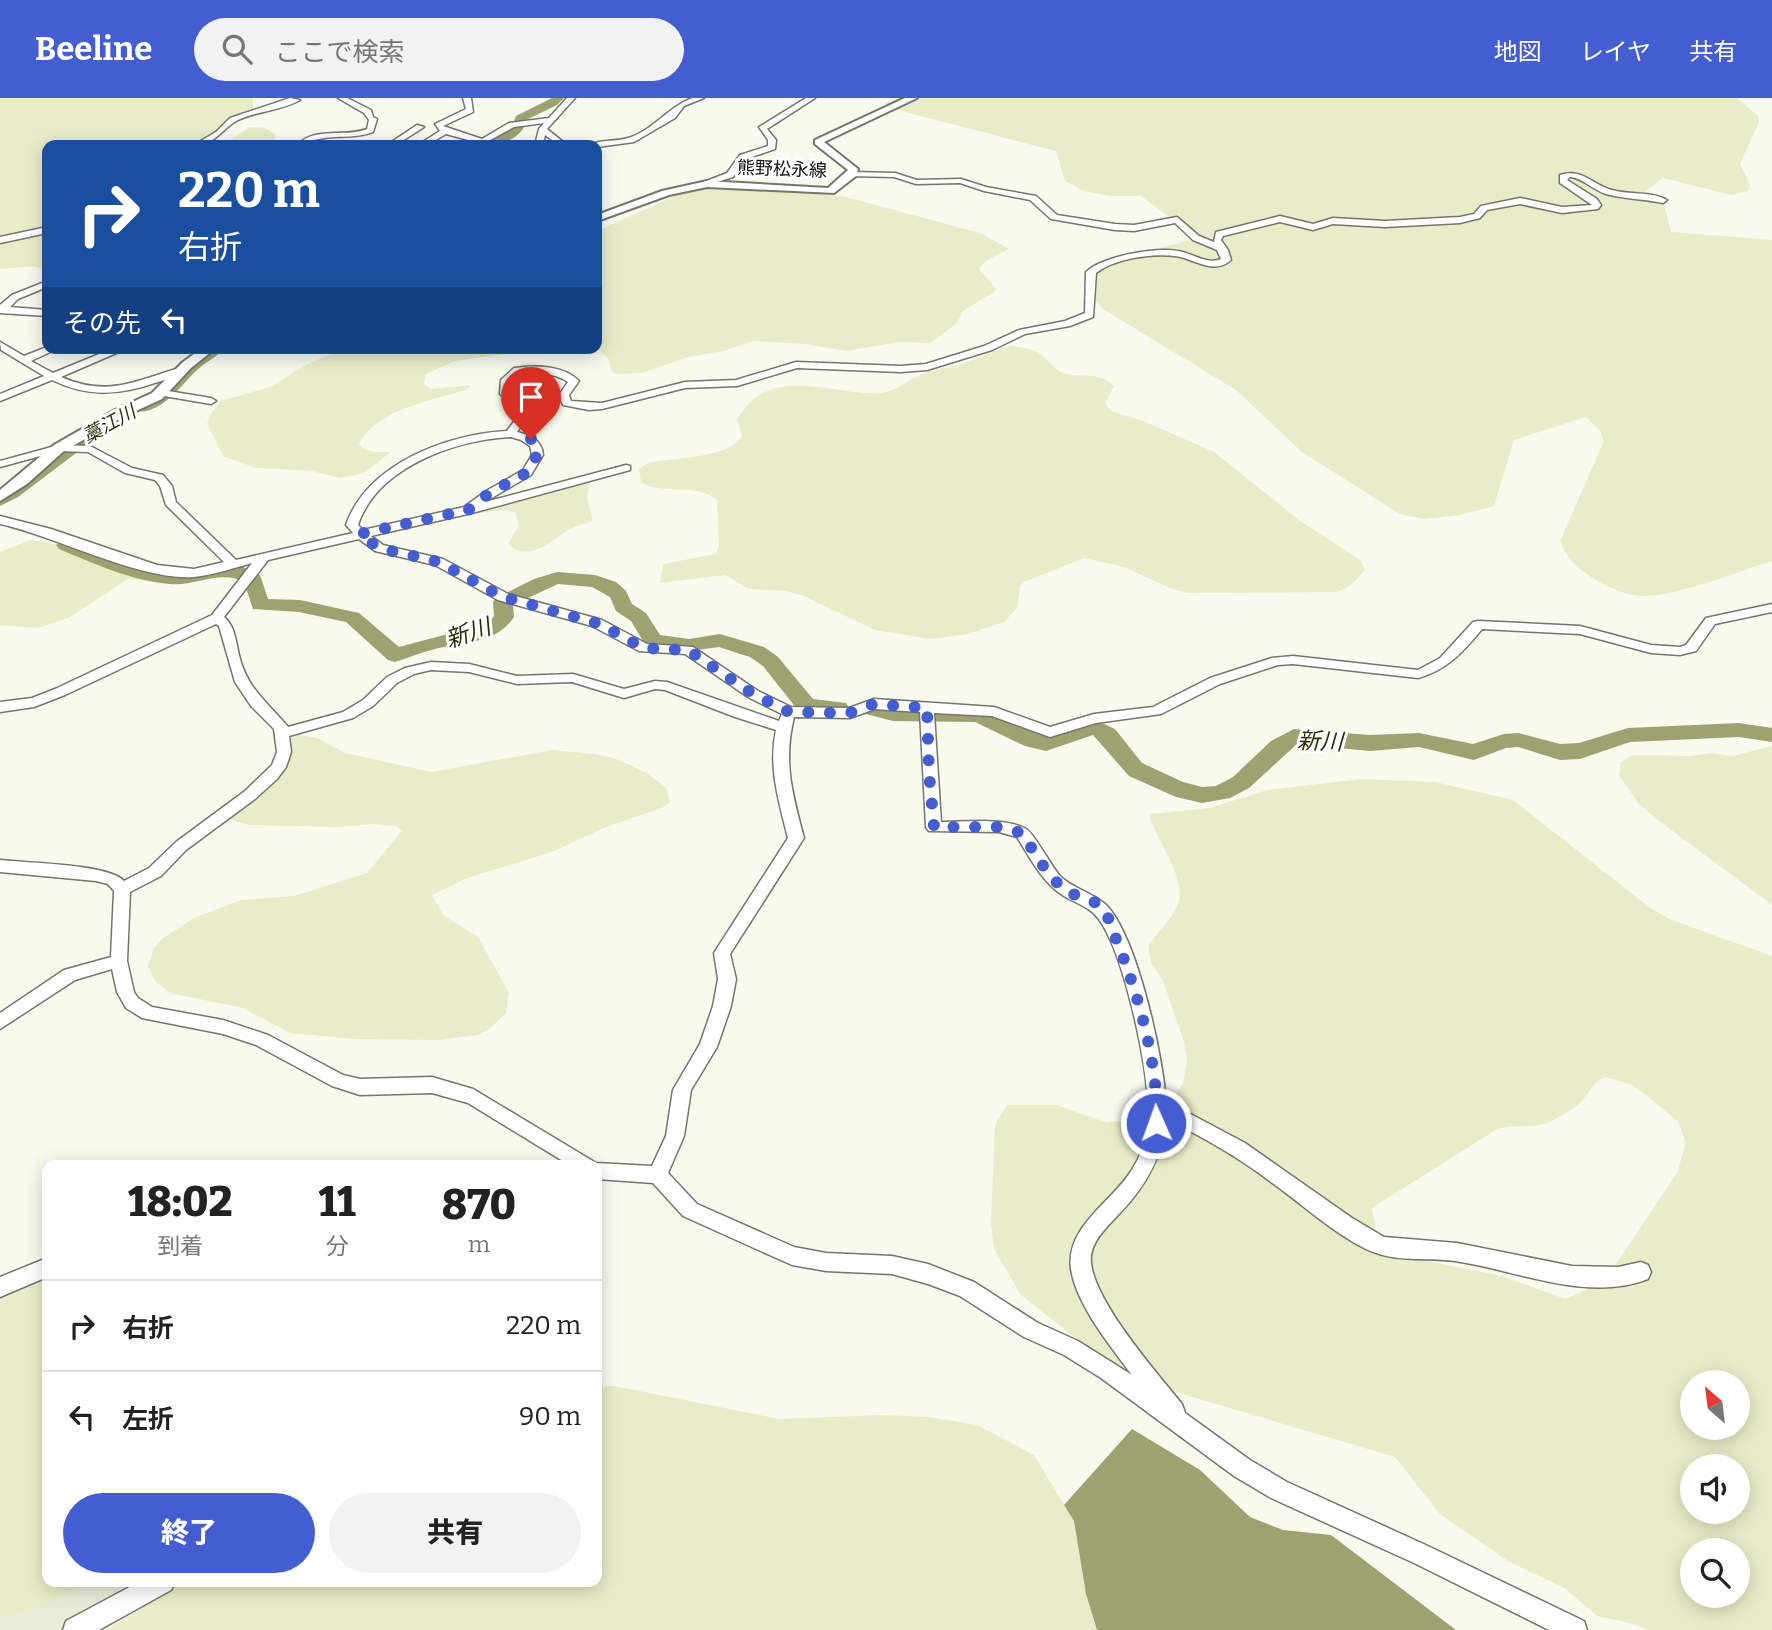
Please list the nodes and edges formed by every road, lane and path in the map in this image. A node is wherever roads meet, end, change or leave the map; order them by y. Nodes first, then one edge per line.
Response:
1 (294, 98) edge
2 (342, 98) edge
3 (467, 98) edge
4 (571, 98) edge
5 (700, 98) edge
6 (811, 98) edge
7 (914, 98) edge
8 (550, 120) junction
9 (420, 127) dead end
10 (543, 130) junction
11 (445, 131) junction
12 (208, 140) edge
13 (309, 140) edge
14 (396, 140) edge
15 (430, 140) edge
16 (470, 140) edge
17 (485, 140) edge
18 (540, 140) edge
19 (556, 140) edge
20 (602, 144) edge
21 (852, 174) junction
22 (707, 184) junction
23 (1663, 200) dead end
24 (602, 216) edge
25 (42, 231) edge
26 (0, 240) edge
27 (1224, 250) junction
28 (42, 286) edge
29 (2, 309) edge
30 (42, 313) edge
31 (1, 348) edge
32 (42, 353) edge
33 (108, 354) edge
34 (203, 354) edge
35 (24, 360) junction
36 (183, 370) junction
37 (52, 377) junction
38 (166, 393) junction
39 (0, 398) edge
40 (211, 401) dead end
41 (510, 434) junction
42 (65, 448) junction
43 (0, 464) edge
44 (626, 468) dead end
45 (0, 497) edge
46 (468, 510) junction
47 (0, 520) edge
48 (359, 534) junction
49 (265, 555) junction
50 (233, 564) junction
51 (1772, 608) edge
52 (217, 618) junction
53 (0, 707) edge
54 (927, 712) junction
55 (786, 719) junction
56 (281, 734) junction
57 (0, 866) edge
58 (122, 889) junction
59 (120, 961) junction
60 (0, 1023) edge
61 (1157, 1106) junction
62 (578, 1160) edge
63 (602, 1171) edge
64 (658, 1175) junction
65 (42, 1270) edge
66 (1641, 1272) dead end
67 (0, 1287) edge
68 (1186, 1428) junction
69 (154, 1587) edge
70 (75, 1630) edge
71 (1575, 1630) edge

1 - 12 street
2 - 13 street
3 - 11 street
4 - 8 street
5 - 20 street
6 - 22 street
7 - 21 main road, 熊野松永線
8 - 10 street
8 - 17 street
9 - 14 street
10 - 18 street
10 - 19 street
11 - 15 street
11 - 16 street
21 - 22 main road, 熊野松永線
21 - 27 street
22 - 24 main road, 熊野松永線
23 - 27 street
25 - 26 street
27 - 41 street
28 - 29 street
29 - 30 street
31 - 35 street
32 - 35 street
33 - 37 street
34 - 36 main road
35 - 37 street
36 - 37 street
36 - 38 main road
37 - 39 street
38 - 40 street
38 - 42 main road
41 - 46 street
41 - 48 street
42 - 43 street
42 - 45 main road
42 - 50 street
44 - 46 street
46 - 48 street
47 - 50 street
48 - 49 street
48 - 55 street
49 - 50 street
49 - 52 street
51 - 54 street
52 - 53 street
52 - 56 street
54 - 55 street
54 - 61 street
55 - 56 street
55 - 64 street
56 - 58 street
57 - 58 street
58 - 59 street
59 - 60 street
59 - 62 street
61 - 66 street
61 - 68 street
63 - 64 street
64 - 68 street
65 - 67 street
68 - 71 street
69 - 70 street

